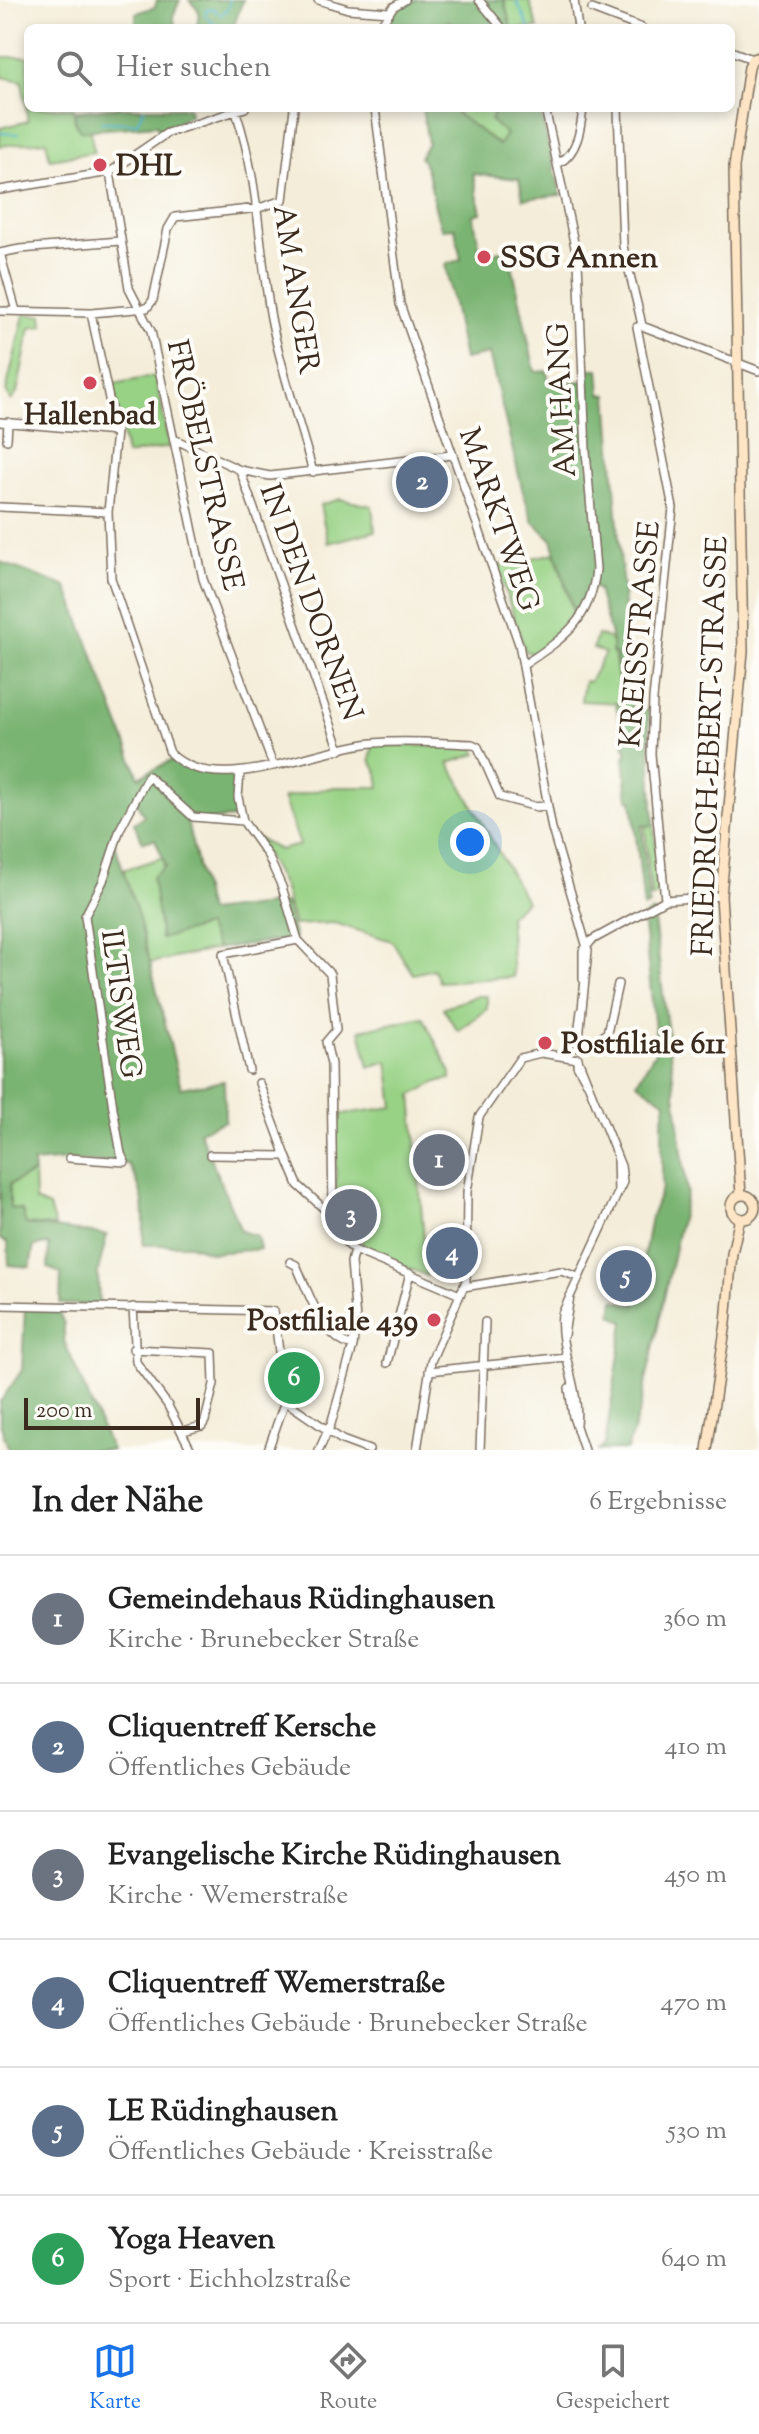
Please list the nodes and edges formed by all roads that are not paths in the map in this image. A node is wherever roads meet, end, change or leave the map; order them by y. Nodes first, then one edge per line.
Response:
1 (318, 0) edge
2 (405, 0) edge
3 (479, 0) edge
4 (574, 0) edge
5 (592, 9) dead end
6 (389, 12) junction
7 (382, 24) edge
8 (499, 24) edge
9 (577, 24) edge
10 (631, 24) edge
11 (735, 52) edge
12 (756, 58) edge
13 (234, 112) edge
14 (240, 112) edge
15 (294, 112) edge
16 (376, 112) edge
17 (546, 112) edge
18 (583, 112) edge
19 (618, 112) edge
20 (559, 163) junction
21 (110, 172) junction
22 (0, 190) edge
23 (259, 208) junction
24 (120, 241) junction
25 (0, 253) edge
26 (139, 310) junction
27 (0, 311) edge
28 (16, 311) junction
29 (91, 313) junction
30 (642, 326) junction
31 (738, 362) junction
32 (759, 371) edge
33 (4, 422) edge
34 (116, 432) junction
35 (174, 439) junction
36 (7, 440) dead end
37 (452, 455) junction
38 (240, 470) junction
39 (313, 472) junction
40 (0, 507) edge
41 (108, 512) junction
42 (525, 664) junction
43 (340, 750) junction
44 (273, 765) junction
45 (240, 773) junction
46 (547, 805) junction
47 (243, 821) junction
48 (721, 896) junction
49 (665, 900) junction
50 (298, 940) junction
51 (586, 946) junction
52 (618, 984) dead end
53 (578, 1042) junction
54 (578, 1059) junction
55 (249, 1070) dead end
56 (259, 1083) dead end
57 (210, 1155) dead end
58 (286, 1156) junction
59 (69, 1158) dead end
60 (741, 1195) junction
61 (757, 1203) edge
62 (333, 1217) junction
63 (740, 1218) junction
64 (354, 1250) junction
65 (290, 1262) dead end
66 (410, 1273) junction
67 (578, 1277) junction
68 (462, 1291) junction
69 (0, 1305) edge
70 (133, 1307) junction
71 (485, 1322) dead end
72 (353, 1346) junction
73 (133, 1349) junction
74 (566, 1357) junction
75 (387, 1363) dead end
76 (484, 1365) junction
77 (429, 1371) junction
78 (285, 1401) junction
79 (326, 1430) junction
80 (183, 1431) junction
81 (191, 1450) edge
82 (268, 1450) edge
83 (319, 1450) edge
84 (369, 1450) edge
85 (417, 1450) edge
86 (480, 1450) edge
87 (584, 1450) edge
88 (707, 1450) edge

1 - 6 street
2 - 6 street
3 - 8 street
4 - 9 street
5 - 10 street
6 - 7 street
11 - 12 street
12 - 31 street, FRIEDRICH-EBERT-STRASSE
13 - 21 street
14 - 23 street, AM ANGER
15 - 23 street
16 - 37 street, MARKTWEG
17 - 20 street, AM HANG
18 - 20 street
19 - 30 street, KREISSTRASSE
20 - 42 street, AM HANG
21 - 22 street
21 - 24 street, FRÖBELSTRASSE
23 - 26 street
23 - 39 street, AM ANGER
24 - 25 street
24 - 26 street, FRÖBELSTRASSE
25 - 28 street
26 - 29 street
26 - 35 street, FRÖBELSTRASSE
27 - 28 street
28 - 29 street
29 - 34 street
30 - 31 street
30 - 49 street, KREISSTRASSE
31 - 32 street
31 - 48 street, FRIEDRICH-EBERT-STRASSE
33 - 34 street
33 - 36 street
34 - 41 street
35 - 38 street
35 - 44 street, FRÖBELSTRASSE
37 - 39 street
37 - 42 street, MARKTWEG
38 - 39 street
38 - 43 street, IN DEN DORNEN
40 - 41 street
41 - 45 street
42 - 46 street, MARKTWEG
43 - 44 street
43 - 46 street
44 - 45 street
45 - 47 street
46 - 51 street, MARKTWEG
47 - 50 street
47 - 59 street, ILTISWEG
48 - 49 street
48 - 60 street, FRIEDRICH-EBERT-STRASSE
49 - 51 street
50 - 55 street
50 - 62 street
51 - 53 street
52 - 53 street
53 - 54 street
54 - 67 street
54 - 68 street
56 - 58 street
57 - 58 street
58 - 62 street
60 - 61 street
60 - 63 street, FRIEDRICH-EBERT-STRASSE
61 - 63 street
62 - 64 street
63 - 88 street, FRIEDRICH-EBERT-STRASSE
64 - 66 street
64 - 72 street
65 - 72 street
66 - 68 street
66 - 75 street
67 - 68 street
67 - 74 street
68 - 77 street
69 - 70 street
70 - 73 street
70 - 78 street
71 - 76 street
72 - 79 street
73 - 80 street
73 - 80 street
74 - 76 street
74 - 87 street
76 - 77 street
76 - 86 street
77 - 85 street
78 - 79 street
78 - 82 street
79 - 83 street
79 - 84 street
80 - 81 street

